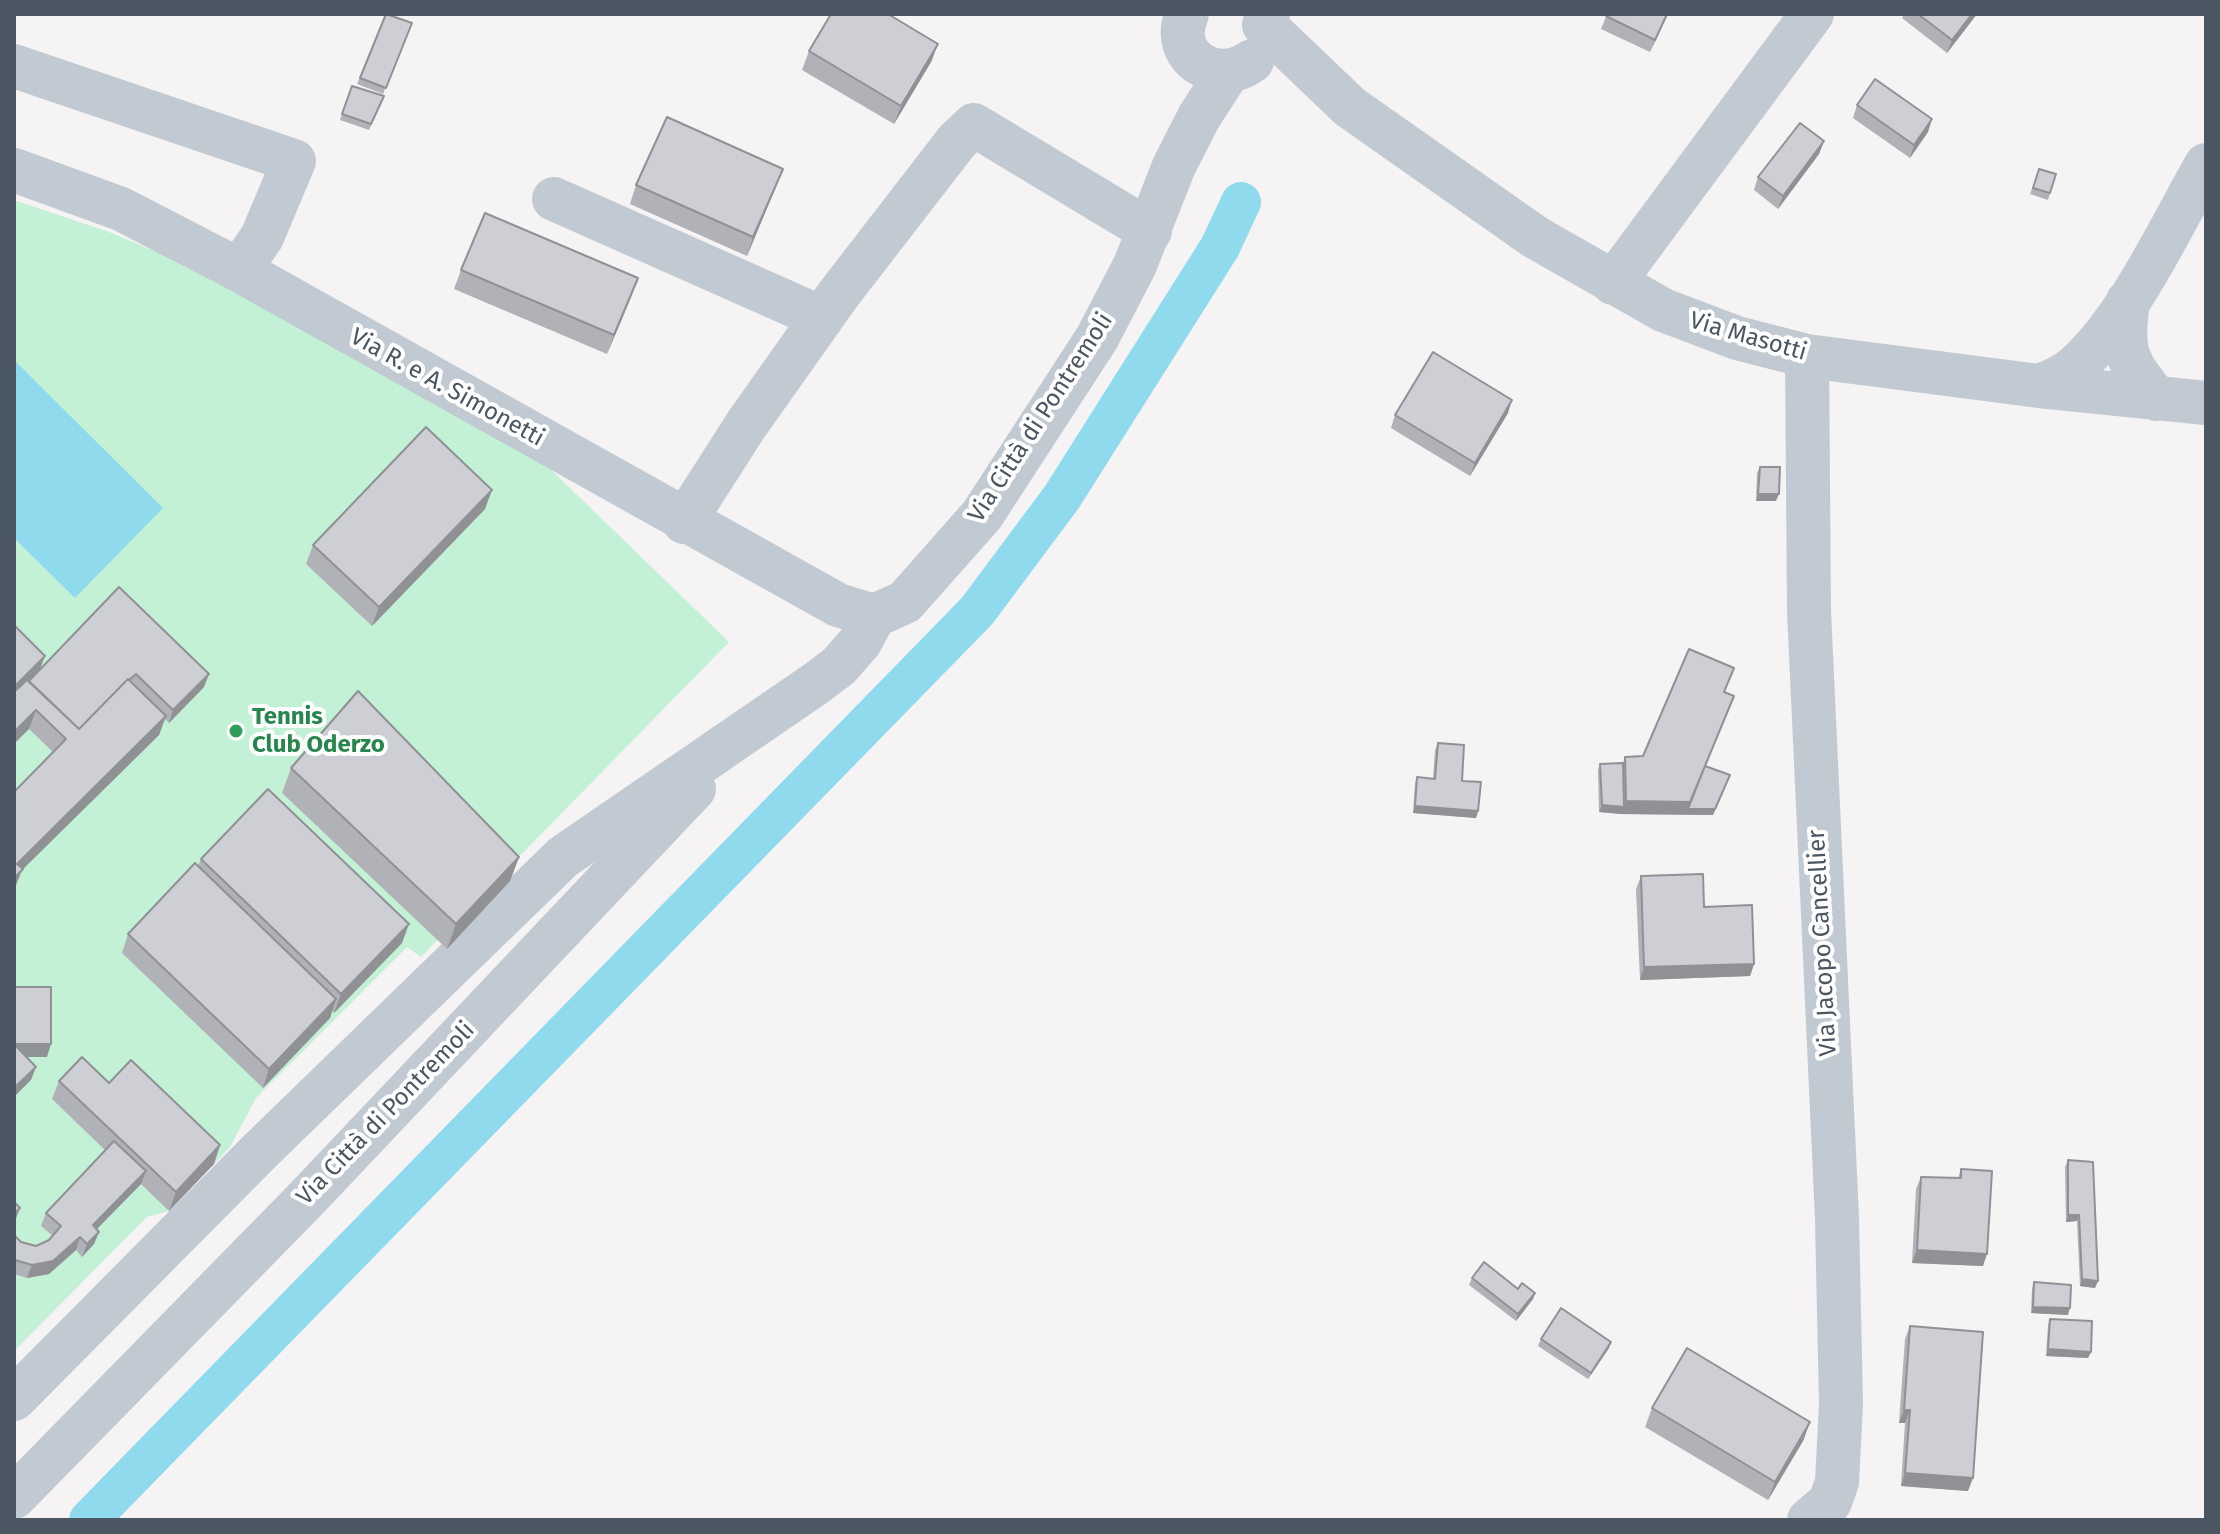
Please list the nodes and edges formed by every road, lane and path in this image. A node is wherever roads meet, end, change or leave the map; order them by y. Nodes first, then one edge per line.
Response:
1 (1812, 14) edge
2 (1264, 18) edge
3 (1182, 27) edge
4 (14, 66) edge
5 (1234, 71) junction
6 (1350, 107) junction
7 (2206, 165) edge
8 (1174, 166) junction
9 (14, 170) edge
10 (554, 199) dead end
11 (1150, 231) junction
12 (239, 270) junction
13 (1613, 283) junction
14 (2128, 301) junction
15 (822, 318) junction
16 (1807, 356) junction
17 (2039, 386) junction
18 (2157, 399) junction
19 (2206, 403) edge
20 (684, 522) junction
21 (874, 616) junction
22 (754, 726) junction
23 (552, 867) junction
24 (571, 919) junction
25 (250, 1139) junction
26 (307, 1198) junction
27 (14, 1399) edge
28 (14, 1497) edge
29 (1809, 1520) edge

1 - 13 street
2 - 5 street, Via Città di Pontremoli
2 - 6 street, Via Masotti
3 - 5 street, Via Masotti
3 - 8 street, Via Città di Pontremoli
4 - 12 street
5 - 6 street, Via Masotti
5 - 8 street, Via Città di Pontremoli
6 - 13 street, Via Masotti
7 - 14 street
8 - 11 street, Via Città di Pontremoli
9 - 12 street, Via R. e A. Simonetti
10 - 15 street
11 - 15 street
11 - 21 street, Via Città di Pontremoli
12 - 20 street, Via R. e A. Simonetti
13 - 16 street, Via Masotti
14 - 17 street
14 - 18 street
15 - 20 street
16 - 17 street, Via Masotti
16 - 29 street, Via Jacopo Cancellier
17 - 18 street, Via Masotti
18 - 19 street, Via Masotti
20 - 21 street, Via R. e A. Simonetti
21 - 22 street, Via Città di Pontremoli
22 - 23 street, Via Città di Pontremoli
22 - 24 street, Via Città di Pontremoli
23 - 24 street
23 - 25 street, Via Città di Pontremoli
24 - 26 street, Via Città di Pontremoli
25 - 26 street
25 - 27 street, Via Città di Pontremoli
26 - 28 street, Via Città di Pontremoli

